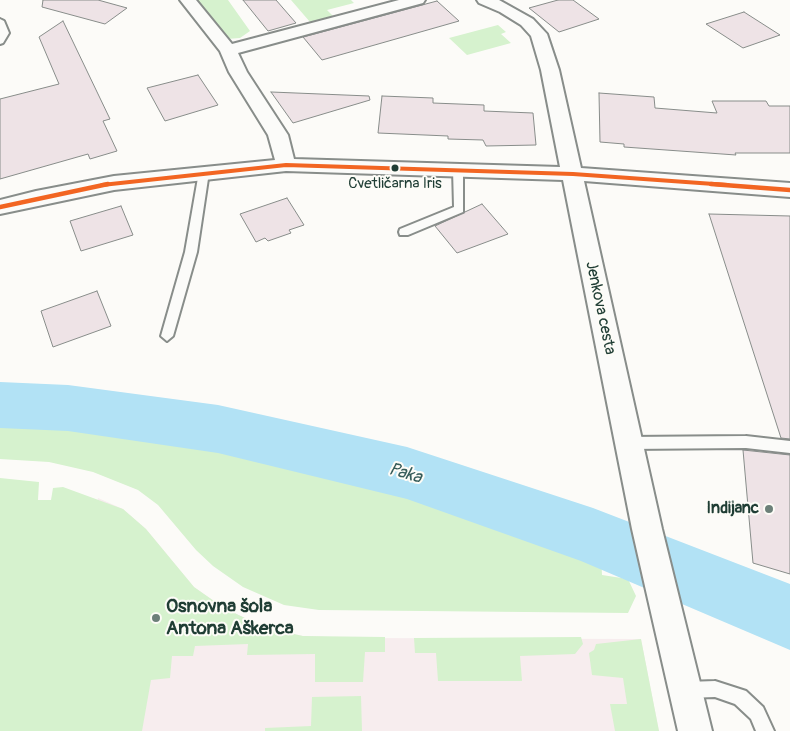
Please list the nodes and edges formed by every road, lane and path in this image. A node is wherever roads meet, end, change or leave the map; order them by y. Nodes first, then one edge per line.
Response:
1 (188, 0) edge
2 (417, 0) edge
3 (485, 0) edge
4 (0, 21) edge
5 (0, 41) edge
6 (228, 50) junction
7 (286, 165) junction
8 (458, 169) junction
9 (204, 172) junction
10 (573, 174) junction
11 (790, 190) edge
12 (0, 208) edge
13 (404, 232) dead end
14 (167, 336) dead end
15 (628, 442) junction
16 (790, 447) edge
17 (687, 690) junction
18 (695, 731) edge
19 (765, 731) edge

1 - 6 street
2 - 6 street
3 - 10 street, Jenkova cesta
4 - 5 lane
6 - 7 street
7 - 8 street
7 - 9 street
8 - 10 street
8 - 13 lane
9 - 12 street
9 - 14 lane
10 - 11 street
10 - 15 street, Jenkova cesta
15 - 16 lane
15 - 17 street, Jenkova cesta
17 - 18 street
17 - 19 lane

